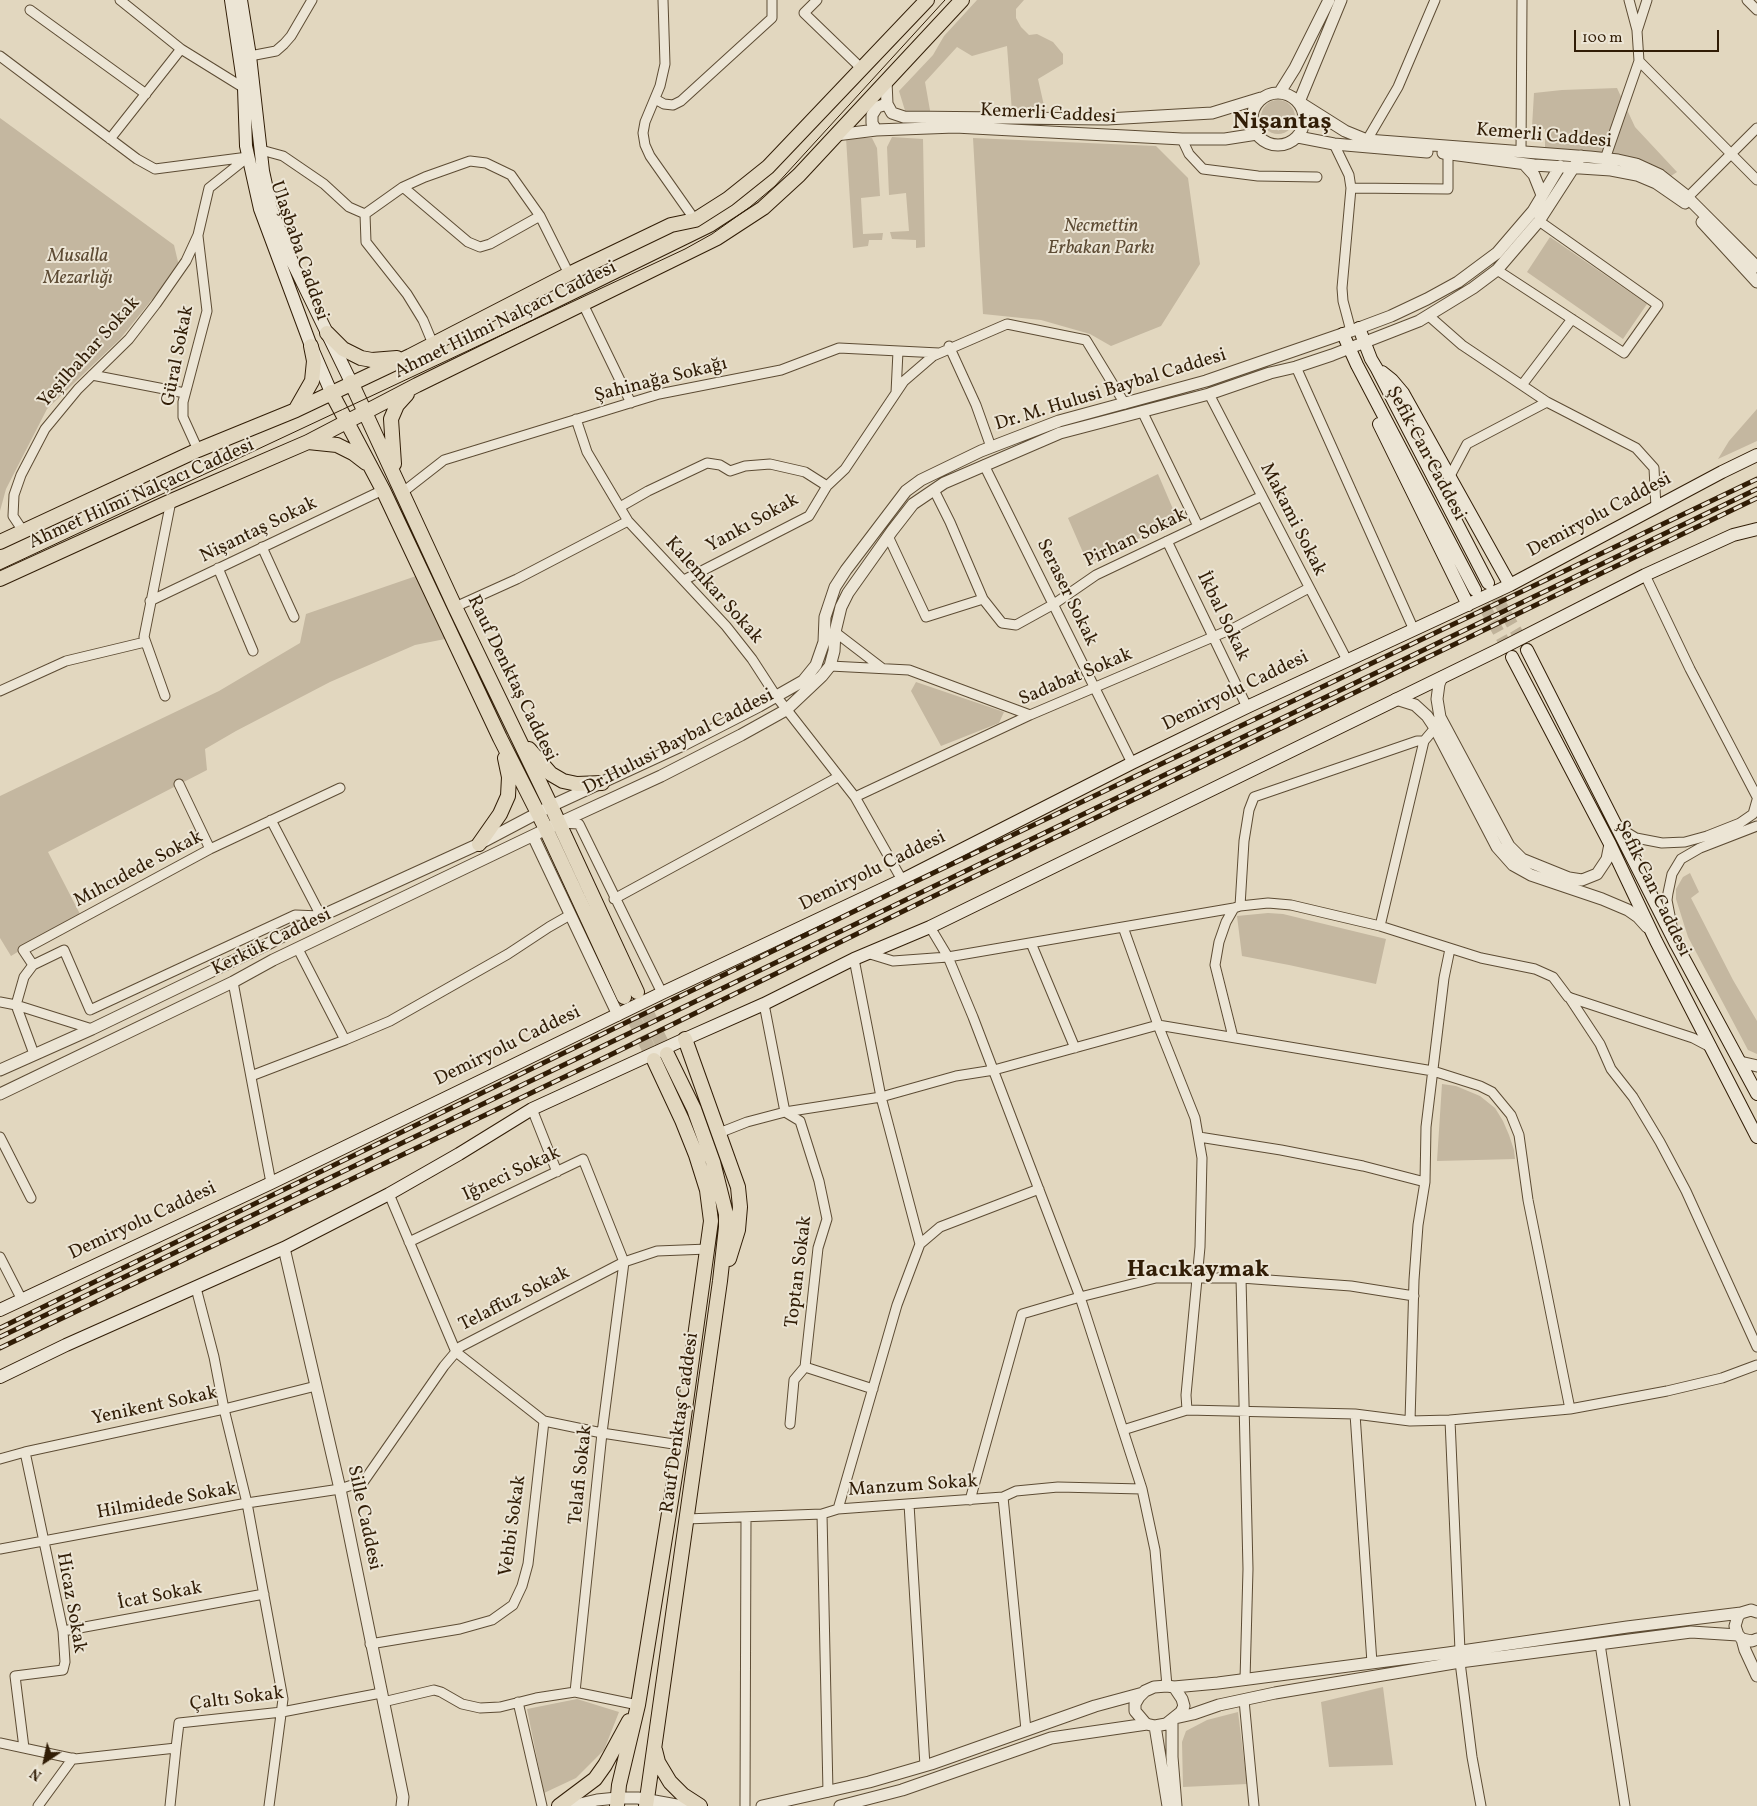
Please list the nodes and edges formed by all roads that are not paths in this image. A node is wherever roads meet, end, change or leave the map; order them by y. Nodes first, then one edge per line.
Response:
1 (120, 0) edge
2 (231, 0) edge
3 (241, 0) edge
4 (312, 0) edge
5 (663, 0) edge
6 (772, 0) edge
7 (818, 0) edge
8 (927, 0) edge
9 (962, 0) edge
10 (1329, 0) edge
11 (1342, 0) edge
12 (1435, 0) edge
13 (1522, 0) edge
14 (1629, 0) edge
15 (1647, 0) edge
16 (1747, 0) edge
17 (30, 10) dead end
18 (1757, 10) edge
19 (1637, 30) junction
20 (181, 49) junction
21 (0, 56) edge
22 (250, 56) junction
23 (1639, 61) junction
24 (862, 69) junction
25 (886, 81) junction
26 (244, 88) junction
27 (1280, 92) junction
28 (146, 94) junction
29 (1261, 98) junction
30 (655, 99) junction
31 (1299, 102) junction
32 (887, 104) junction
33 (1757, 128) edge
34 (876, 130) junction
35 (1257, 134) junction
36 (836, 135) junction
37 (1298, 137) junction
38 (110, 139) junction
39 (1182, 139) junction
40 (1367, 140) junction
41 (1334, 144) junction
42 (261, 150) junction
43 (1448, 154) junction
44 (1731, 154) junction
45 (248, 157) junction
46 (1523, 158) junction
47 (1605, 159) junction
48 (1578, 161) junction
49 (1560, 166) junction
50 (1318, 177) dead end
51 (1757, 180) edge
52 (403, 187) junction
53 (1351, 188) junction
54 (1542, 195) junction
55 (1688, 197) junction
56 (365, 214) junction
57 (540, 216) junction
58 (695, 220) junction
59 (1539, 221) junction
60 (198, 235) junction
61 (1757, 267) edge
62 (1498, 270) junction
63 (569, 274) junction
64 (1757, 282) edge
65 (583, 304) junction
66 (1429, 316) junction
67 (1572, 319) junction
68 (1351, 331) junction
69 (327, 333) junction
70 (434, 344) junction
71 (1364, 344) junction
72 (311, 346) junction
73 (950, 347) junction
74 (1349, 349) junction
75 (898, 351) junction
76 (939, 353) junction
77 (410, 356) junction
78 (1296, 367) junction
79 (1378, 369) junction
80 (1361, 373) junction
81 (92, 375) junction
82 (352, 382) junction
83 (417, 385) junction
84 (1522, 385) junction
85 (331, 392) junction
86 (185, 393) junction
87 (896, 394) junction
88 (1209, 394) junction
89 (1547, 402) junction
90 (631, 403) junction
91 (1125, 404) junction
92 (296, 410) junction
93 (1142, 411) junction
94 (365, 413) junction
95 (576, 419) junction
96 (347, 422) junction
97 (308, 442) junction
98 (991, 447) junction
99 (198, 450) junction
100 (1757, 456) edge
101 (370, 465) junction
102 (984, 465) junction
103 (395, 475) junction
104 (1450, 476) junction
105 (827, 486) junction
106 (383, 490) junction
107 (934, 490) junction
108 (403, 492) junction
109 (1262, 496) junction
110 (171, 501) junction
111 (620, 507) junction
112 (1656, 508) junction
113 (628, 521) junction
114 (1198, 526) junction
115 (1757, 529) edge
116 (18, 533) junction
117 (888, 536) junction
118 (1167, 541) junction
119 (0, 542) edge
120 (262, 547) junction
121 (218, 568) junction
122 (1645, 575) junction
123 (0, 579) edge
124 (684, 580) junction
125 (1488, 583) tunnel mouth
126 (1510, 585) junction
127 (1309, 588) junction
128 (1475, 590) tunnel mouth
129 (983, 598) junction
130 (150, 601) junction
131 (1054, 604) junction
132 (1468, 605) junction
133 (455, 607) junction
134 (294, 617) dead end
135 (1414, 630) junction
136 (835, 632) junction
137 (1213, 637) junction
138 (145, 642) junction
139 (1527, 650) tunnel mouth
140 (253, 651) dead end
141 (1512, 657) tunnel mouth
142 (1347, 660) junction
143 (830, 666) junction
144 (882, 668) junction
145 (1442, 677) junction
146 (804, 681) joint
147 (1094, 687) junction
148 (0, 691) edge
149 (165, 696) dead end
150 (776, 696) junction
151 (1396, 699) junction
152 (1247, 707) junction
153 (786, 710) junction
154 (1030, 715) junction
155 (511, 724) junction
156 (1435, 728) junction
157 (500, 738) junction
158 (1424, 741) junction
159 (1132, 763) junction
160 (838, 777) junction
161 (602, 783) junction
162 (179, 784) dead end
163 (340, 788) dead end
164 (855, 798) junction
165 (1757, 798) edge
166 (551, 806) junction
167 (538, 813) junction
168 (271, 820) junction
169 (1755, 825) edge
170 (552, 826) junction
171 (1617, 826) junction
172 (533, 836) junction
173 (479, 844) junction
174 (1610, 844) junction
175 (210, 849) junction
176 (902, 880) junction
177 (614, 899) junction
178 (1237, 907) junction
179 (570, 915) junction
180 (321, 916) junction
181 (1380, 926) junction
182 (930, 927) junction
183 (1123, 927) junction
184 (1652, 932) junction
185 (1031, 943) junction
186 (1676, 944) junction
187 (298, 949) junction
188 (1450, 949) junction
189 (867, 953) junction
190 (948, 956) junction
191 (854, 959) junction
192 (34, 964) junction
193 (233, 982) junction
194 (637, 992) tunnel mouth
195 (662, 994) junction
196 (624, 997) tunnel mouth
197 (1568, 997) junction
198 (0, 1002) edge
199 (764, 1004) junction
200 (16, 1005) junction
201 (618, 1015) junction
202 (1158, 1025) junction
203 (92, 1029) junction
204 (1233, 1037) junction
205 (684, 1039) junction
206 (345, 1040) junction
207 (1710, 1047) junction
208 (1075, 1048) junction
209 (34, 1054) junction
210 (667, 1054) tunnel mouth
211 (654, 1060) tunnel mouth
212 (1740, 1062) junction
213 (1757, 1066) edge
214 (0, 1070) edge
215 (994, 1070) junction
216 (1433, 1071) junction
217 (251, 1076) junction
218 (0, 1094) edge
219 (1757, 1094) edge
220 (881, 1097) junction
221 (532, 1109) junction
222 (785, 1112) junction
223 (719, 1133) junction
224 (0, 1137) edge
225 (1757, 1137) edge
226 (1199, 1138) junction
227 (557, 1172) junction
228 (1425, 1182) junction
229 (270, 1183) junction
230 (1039, 1189) junction
231 (389, 1194) junction
232 (31, 1198) dead end
233 (409, 1242) junction
234 (920, 1244) junction
235 (284, 1248) junction
236 (708, 1249) junction
237 (0, 1257) edge
238 (624, 1262) junction
239 (1196, 1277) junction
240 (1241, 1278) junction
241 (720, 1281) junction
242 (196, 1288) junction
243 (1414, 1296) junction
244 (1080, 1297) junction
245 (22, 1300) junction
246 (0, 1310) edge
247 (1757, 1347) edge
248 (456, 1352) junction
249 (1757, 1365) edge
250 (805, 1367) junction
251 (0, 1378) edge
252 (316, 1386) junction
253 (873, 1389) junction
254 (224, 1409) junction
255 (1570, 1409) junction
256 (1187, 1410) junction
257 (1245, 1412) junction
258 (1355, 1414) junction
259 (1450, 1420) junction
260 (544, 1421) junction
261 (1410, 1421) junction
262 (790, 1424) dead end
263 (1123, 1430) junction
264 (602, 1433) junction
265 (680, 1445) junction
266 (25, 1452) junction
267 (0, 1459) edge
268 (340, 1489) junction
269 (1142, 1489) junction
270 (1002, 1497) junction
271 (970, 1500) junction
272 (247, 1504) junction
273 (908, 1504) junction
274 (838, 1509) junction
275 (822, 1514) junction
276 (746, 1517) junction
277 (686, 1519) junction
278 (42, 1541) junction
279 (0, 1549) edge
280 (264, 1594) junction
281 (1756, 1611) edge
282 (1742, 1613) junction
283 (63, 1632) junction
284 (1740, 1637) junction
285 (1757, 1640) edge
286 (370, 1644) junction
287 (1600, 1644) junction
288 (1460, 1657) junction
289 (1372, 1663) junction
290 (1757, 1676) edge
291 (1245, 1680) junction
292 (1170, 1687) junction
293 (575, 1692) junction
294 (1143, 1693) junction
295 (382, 1697) junction
296 (1244, 1700) junction
297 (518, 1702) junction
298 (638, 1705) junction
299 (282, 1712) junction
300 (1174, 1719) junction
301 (1151, 1725) junction
302 (1026, 1730) junction
303 (0, 1743) edge
304 (654, 1745) junction
305 (24, 1748) junction
306 (176, 1748) junction
307 (74, 1758) junction
308 (925, 1766) junction
309 (828, 1792) junction
310 (617, 1802) edge
311 (404, 1803) edge
312 (647, 1803) edge
313 (38, 1806) edge
314 (170, 1806) edge
315 (270, 1806) edge
316 (542, 1806) edge
317 (559, 1806) edge
318 (571, 1806) edge
319 (682, 1806) edge
320 (700, 1806) edge
321 (746, 1806) edge
322 (762, 1806) edge
323 (840, 1806) edge
324 (1168, 1806) edge
325 (1176, 1806) edge
326 (1254, 1806) edge
327 (1481, 1806) edge
328 (1624, 1806) edge

1 - 20 street
2 - 26 main road, Ulaşbaba Caddesi
3 - 22 main road, Ulaşbaba Caddesi
4 - 22 street
5 - 30 street
6 - 30 street
7 - 24 street
8 - 24 main road, Ahmet Hilmi Nalçacı Caddesi
9 - 25 main road, Ahmet Hilmi Nalçacı Caddesi
10 - 27 street
11 - 31 street
12 - 40 street
13 - 46 street
14 - 19 street
15 - 19 street
16 - 18 street
17 - 28 street
19 - 23 street
20 - 26 street
20 - 28 street
21 - 38 street
22 - 42 main road, Ulaşbaba Caddesi
23 - 44 street
23 - 47 street
24 - 58 main road, Ahmet Hilmi Nalçacı Caddesi
25 - 32 street
25 - 36 main road, Ahmet Hilmi Nalçacı Caddesi
26 - 45 main road, Ulaşbaba Caddesi
27 - 29 street
27 - 31 street
28 - 38 street
29 - 32 street, Kemerli Caddesi
29 - 35 street
30 - 58 street
31 - 37 street
31 - 40 street, Kemerli Caddesi
32 - 34 street
33 - 44 street
34 - 36 street, Kemerli Caddesi
34 - 39 street, Kemerli Caddesi
35 - 37 street
35 - 39 street, Kemerli Caddesi
36 - 65 main road, Ahmet Hilmi Nalçacı Caddesi
37 - 41 street, Kemerli Caddesi
38 - 45 street
39 - 50 street
40 - 46 street, Kemerli Caddesi
41 - 43 street, Kemerli Caddesi
41 - 53 street
42 - 56 street
42 - 69 main road, Ulaşbaba Caddesi
43 - 46 street, Kemerli Caddesi
43 - 53 street
44 - 51 street
44 - 55 street
45 - 60 street, Yeşilbahar Sokak
45 - 72 main road, Ulaşbaba Caddesi
46 - 48 street, Kemerli Caddesi
46 - 49 street, Kemerli Caddesi
46 - 54 street
47 - 48 street, Kemerli Caddesi
47 - 55 street, Kemerli Caddesi
48 - 49 street, Kemerli Caddesi
48 - 59 street
48 - 64 street, Kemerli Caddesi
49 - 54 street
52 - 56 street
52 - 57 street
52 - 57 street
53 - 68 street
54 - 68 street
55 - 61 street, Kemerli Caddesi
56 - 70 street
57 - 63 street
58 - 63 main road, Ahmet Hilmi Nalçacı Caddesi
59 - 62 street
59 - 67 street
60 - 81 street, Yeşilbahar Sokak
60 - 86 street, Güral Sokak
62 - 66 street
62 - 67 street
63 - 70 main road, Ahmet Hilmi Nalçacı Caddesi
65 - 83 main road, Ahmet Hilmi Nalçacı Caddesi
65 - 90 street
66 - 71 street
66 - 84 street
67 - 84 street
68 - 71 main road, Şefik Can Caddesi
68 - 74 main road, Şefik Can Caddesi
68 - 91 street, Dr. M. Hulusi Baybal Caddesi
69 - 77 main road
69 - 82 main road, Ulaşbaba Caddesi
70 - 77 main road, Ahmet Hilmi Nalçacı Caddesi
71 - 74 street
71 - 79 main road, Şefik Can Caddesi
72 - 85 main road, Ulaşbaba Caddesi
72 - 92 main road
73 - 76 street
73 - 91 street
73 - 98 street
74 - 78 street, Dr. M. Hulusi Baybal Caddesi
74 - 80 main road, Şefik Can Caddesi
75 - 76 street, Şahinağa Sokağı
75 - 87 street
75 - 90 street, Şahinağa Sokağı
76 - 87 street, Yankı Sokak
77 - 82 main road, Ahmet Hilmi Nalçacı Caddesi
78 - 88 street, Dr. M. Hulusi Baybal Caddesi
78 - 135 street
79 - 104 main road
79 - 125 main road, Şefik Can Caddesi
80 - 128 main road, Şefik Can Caddesi
80 - 132 main road
81 - 86 street
81 - 116 street, Yeşilbahar Sokak
82 - 85 main road, Ahmet Hilmi Nalçacı Caddesi
82 - 94 main road, Rauf Denktaş Caddesi
83 - 94 main road, Ahmet Hilmi Nalçacı Caddesi
83 - 103 main road
84 - 89 street
85 - 92 main road, Ahmet Hilmi Nalçacı Caddesi
85 - 96 main road, Rauf Denktaş Caddesi
86 - 99 street, Güral Sokak
87 - 105 street, Yankı Sokak
88 - 93 street, Dr. M. Hulusi Baybal Caddesi
88 - 109 street, Makami Sokak
89 - 104 street
89 - 112 street
90 - 95 street, Şahinağa Sokağı
91 - 98 street, Dr. M. Hulusi Baybal Caddesi
92 - 99 main road, Ahmet Hilmi Nalçacı Caddesi
93 - 102 street, Dr. M. Hulusi Baybal Caddesi
93 - 114 street
94 - 96 main road, Ahmet Hilmi Nalçacı Caddesi
94 - 103 main road, Rauf Denktaş Caddesi
95 - 108 street, Şahinağa Sokağı
95 - 111 street, Kalemkar Sokak
96 - 97 main road, Ahmet Hilmi Nalçacı Caddesi
96 - 101 main road, Rauf Denktaş Caddesi
97 - 101 main road
97 - 110 main road, Ahmet Hilmi Nalçacı Caddesi
98 - 146 street, Dr. M. Hulusi Baybal Caddesi
99 - 116 main road, Ahmet Hilmi Nalçacı Caddesi
100 - 112 main road, Demiryolu Caddesi
101 - 106 main road, Rauf Denktaş Caddesi
102 - 107 street, Dr. M. Hulusi Baybal Caddesi
102 - 131 street, Seraser Sokak
103 - 108 main road, Rauf Denktaş Caddesi
104 - 126 main road
105 - 111 street
105 - 124 street, Yankı Sokak
106 - 120 street, Nişantaş Sokak
106 - 157 main road, Rauf Denktaş Caddesi
107 - 117 street, Dr. M. Hulusi Baybal Caddesi
107 - 129 street, Pirhan Sokak
108 - 133 main road, Rauf Denktaş Caddesi
109 - 114 street, Pirhan Sokak
109 - 127 street, Makami Sokak
110 - 123 main road, Ahmet Hilmi Nalçacı Caddesi
110 - 130 street
111 - 113 street, Kalemkar Sokak
112 - 126 main road, Demiryolu Caddesi
113 - 124 street, Kalemkar Sokak
113 - 133 street
114 - 118 street, Pirhan Sokak
115 - 122 main road
116 - 119 main road, Ahmet Hilmi Nalçacı Caddesi
117 - 129 street
117 - 136 street, Dr. M. Hulusi Baybal Caddesi
118 - 131 street, Pirhan Sokak
118 - 137 street, İkbal Sokak
120 - 121 street, Nişantaş Sokak
120 - 134 street
121 - 130 street, Nişantaş Sokak
121 - 140 street
122 - 145 main road
122 - 165 street
124 - 150 street, Kalemkar Sokak
126 - 132 main road, Demiryolu Caddesi
127 - 137 street, Sadabat Sokak
127 - 142 street, Makami Sokak
129 - 131 street, Pirhan Sokak
130 - 138 street
131 - 147 street, Seraser Sokak
132 - 135 main road, Demiryolu Caddesi
133 - 155 main road, Rauf Denktaş Caddesi
135 - 142 main road, Demiryolu Caddesi
136 - 143 street, Dr. M. Hulusi Baybal Caddesi
136 - 144 street
137 - 147 street, Sadabat Sokak
137 - 152 street, İkbal Sokak
138 - 148 street
138 - 149 street
139 - 171 main road, Şefik Can Caddesi
141 - 174 main road, Şefik Can Caddesi
142 - 152 main road, Demiryolu Caddesi
143 - 144 street
143 - 153 street, Dr.Hulusi Baybal Caddesi
144 - 154 street
145 - 151 main road
145 - 174 street
146 - 150 street, Dr.Hulusi Baybal Caddesi
147 - 154 street, Sadabat Sokak
147 - 159 street, Seraser Sokak
150 - 153 street, Kalemkar Sokak
150 - 161 street, Dr.Hulusi Baybal Caddesi
151 - 156 street
151 - 182 main road
152 - 159 main road, Demiryolu Caddesi
153 - 160 street, Kalemkar Sokak
153 - 170 street, Dr.Hulusi Baybal Caddesi
154 - 164 street, Sadabat Sokak
155 - 161 main road
155 - 166 main road, Rauf Denktaş Caddesi
156 - 158 street
156 - 184 street
157 - 167 main road, Rauf Denktaş Caddesi
157 - 173 main road
158 - 178 street
158 - 181 street
159 - 176 main road, Demiryolu Caddesi
160 - 164 street, Kalemkar Sokak
160 - 177 street
161 - 166 street, Dr.Hulusi Baybal Caddesi
162 - 175 street
163 - 168 street, Mıhcıdede Sokak
164 - 176 street, Kalemkar Sokak
165 - 171 street
166 - 167 street, Dr.Hulusi Baybal Caddesi
166 - 170 main road, Rauf Denktaş Caddesi
167 - 170 main road, Rauf Denktaş Caddesi
167 - 173 street, Kerkük Caddesi
168 - 175 street, Mıhcıdede Sokak
168 - 180 street
169 - 186 street
170 - 172 street, Kerkük Caddesi
170 - 177 street
170 - 194 main road, Rauf Denktaş Caddesi
170 - 196 main road, Rauf Denktaş Caddesi
171 - 186 main road, Şefik Can Caddesi
172 - 179 street
172 - 187 street, Kerkük Caddesi
173 - 180 street, Kerkük Caddesi
174 - 184 main road, Şefik Can Caddesi
175 - 192 street, Mıhcıdede Sokak
176 - 195 main road, Demiryolu Caddesi
177 - 195 street
178 - 181 street
178 - 183 street
178 - 204 street
179 - 201 street
179 - 206 street
180 - 192 street
180 - 203 street, Kerkük Caddesi
181 - 188 street
182 - 189 main road
182 - 190 street
183 - 185 street
183 - 202 street
184 - 207 main road, Şefik Can Caddesi
185 - 190 street
185 - 208 street
186 - 212 main road, Şefik Can Caddesi
187 - 193 street, Kerkük Caddesi
187 - 206 street
188 - 197 street
188 - 216 street
189 - 190 street
189 - 191 main road
190 - 215 street
191 - 199 main road
191 - 220 street
192 - 200 street
193 - 217 street
193 - 218 street, Kerkük Caddesi
195 - 201 main road, Demiryolu Caddesi
197 - 207 street
197 - 247 street
198 - 200 street
199 - 205 main road
199 - 222 street
200 - 203 street
200 - 209 street
201 - 229 main road, Demiryolu Caddesi
202 - 204 street
202 - 208 street
202 - 226 street
203 - 209 street, Kerkük Caddesi
204 - 216 street
205 - 221 main road
205 - 223 main road
206 - 217 street
207 - 225 main road, Şefik Can Caddesi
208 - 215 street
209 - 214 street, Kerkük Caddesi
210 - 241 main road, Rauf Denktaş Caddesi
211 - 236 main road, Rauf Denktaş Caddesi
212 - 213 street
212 - 219 main road, Şefik Can Caddesi
215 - 220 street
215 - 230 street
216 - 228 street
216 - 255 street
217 - 229 street
220 - 222 street
220 - 234 street
221 - 227 street
221 - 231 main road
222 - 223 street
222 - 250 street, Toptan Sokak
223 - 241 main road
224 - 232 street
226 - 228 street
226 - 239 street
227 - 233 street, Iğneci Sokak
227 - 238 street, Iğneci Sokak
228 - 243 street
229 - 245 main road, Demiryolu Caddesi
230 - 234 street
230 - 244 street
231 - 233 street
231 - 235 main road
233 - 248 street
234 - 253 street
235 - 242 main road
235 - 252 street, Sille Caddesi
236 - 238 street, Telaffuz Sokak
236 - 265 main road, Rauf Denktaş Caddesi
237 - 245 street
238 - 248 street, Telaffuz Sokak
238 - 264 street, Telafi Sokak
239 - 240 street
239 - 244 street
239 - 256 street
240 - 243 street
240 - 257 street
241 - 277 main road, Rauf Denktaş Caddesi
242 - 251 main road
242 - 254 street
243 - 261 street
244 - 263 street
244 - 271 street
245 - 246 main road, Demiryolu Caddesi
248 - 260 street
248 - 268 street, Telaffuz Sokak
249 - 255 street
250 - 253 street
250 - 262 street, Toptan Sokak
252 - 254 street, Yenikent Sokak
252 - 268 street, Sille Caddesi
253 - 274 street
254 - 266 street, Yenikent Sokak
254 - 272 street
255 - 259 street
256 - 257 street
256 - 263 street
257 - 258 street
257 - 291 street
258 - 261 street
258 - 289 street
259 - 261 street
259 - 288 street
260 - 264 street
260 - 286 street, Vehbi Sokak
263 - 269 street
264 - 265 street
264 - 293 street, Telafi Sokak
265 - 298 main road, Rauf Denktaş Caddesi
266 - 267 street, Yenikent Sokak
266 - 278 street, Hicaz Sokak
268 - 272 street, Hilmidede Sokak
268 - 286 street, Sille Caddesi
269 - 270 street, Manzum Sokak
269 - 292 street
270 - 271 street, Manzum Sokak
270 - 302 street
271 - 273 street, Manzum Sokak
272 - 278 street, Hilmidede Sokak
272 - 280 street
273 - 274 street, Manzum Sokak
273 - 308 street
274 - 275 street, Manzum Sokak
275 - 276 street, Manzum Sokak
275 - 309 street
276 - 277 street, Manzum Sokak
276 - 321 street
277 - 304 main road, Rauf Denktaş Caddesi
278 - 279 street, Hilmidede Sokak
278 - 283 street, Hicaz Sokak
280 - 283 street, İcat Sokak
280 - 299 street
281 - 282 street
282 - 284 street
282 - 288 street
283 - 305 street, Hicaz Sokak
284 - 285 street
284 - 287 street
284 - 290 street
286 - 295 street, Sille Caddesi
287 - 288 street
287 - 328 street
288 - 289 street
288 - 296 street
288 - 327 street
289 - 291 street
291 - 292 street
292 - 294 street
292 - 300 street
293 - 297 street, Çaltı Sokak
293 - 298 street
294 - 301 street
294 - 302 street
295 - 297 street, Çaltı Sokak
295 - 299 street, Çaltı Sokak
295 - 311 street, Sille Caddesi
296 - 300 street
296 - 326 street
297 - 316 street
298 - 310 main road, Rauf Denktaş Caddesi
298 - 317 main road
299 - 306 street, Çaltı Sokak
299 - 315 street
300 - 301 street
300 - 325 street
301 - 323 street
301 - 324 street
302 - 308 street
303 - 305 street
304 - 312 main road, Rauf Denktaş Caddesi
304 - 320 main road
305 - 307 street
306 - 307 street
306 - 314 street
307 - 313 street
308 - 309 street
309 - 322 street
310 - 312 street
310 - 318 street
312 - 319 street

